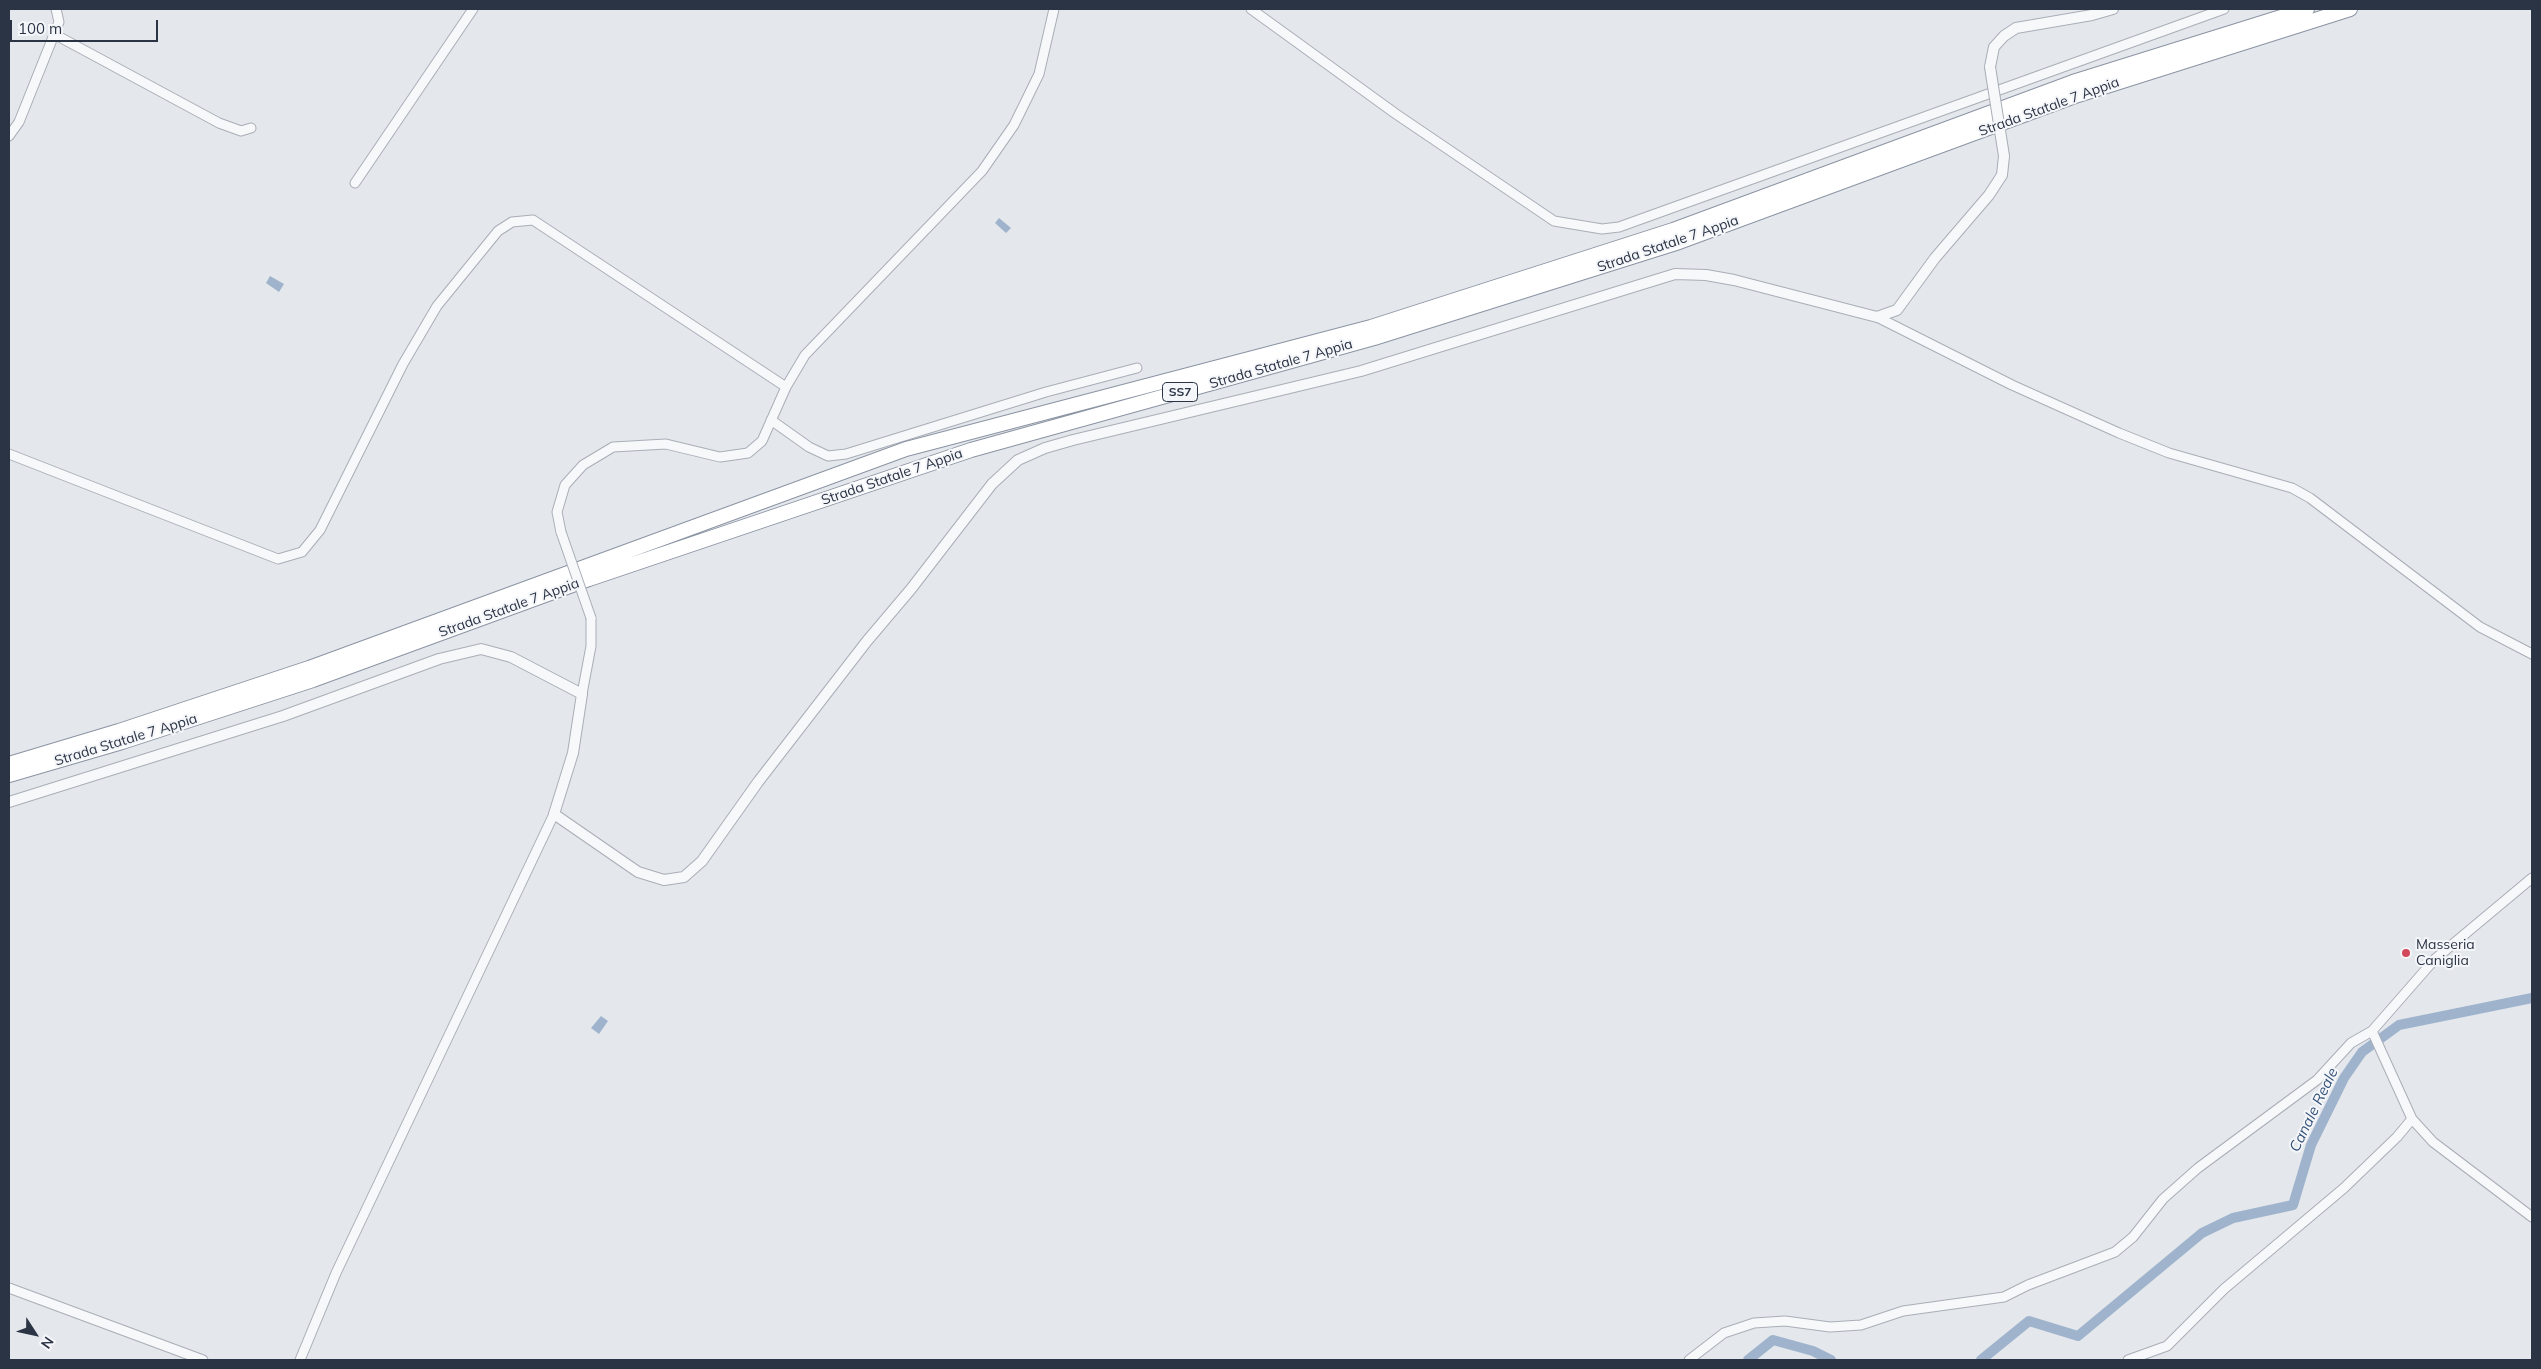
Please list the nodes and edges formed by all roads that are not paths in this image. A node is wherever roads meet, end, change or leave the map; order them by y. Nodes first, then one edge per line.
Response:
1 (56, 9) edge
2 (473, 9) edge
3 (1054, 9) edge
4 (1252, 9) edge
5 (2113, 9) edge
6 (2224, 9) edge
7 (2307, 9) edge
8 (2350, 9) edge
9 (54, 34) junction
10 (251, 128) dead end
11 (9, 136) edge
12 (355, 183) dead end
13 (1877, 318) junction
14 (1137, 368) dead end
15 (786, 387) junction
16 (771, 420) junction
17 (9, 454) edge
18 (2532, 654) edge
19 (582, 694) junction
20 (9, 764) edge
21 (9, 775) edge
22 (9, 802) edge
23 (554, 814) junction
24 (2532, 878) edge
25 (2372, 1030) junction
26 (2412, 1119) junction
27 (2532, 1217) edge
28 (9, 1288) edge
29 (203, 1360) edge
30 (300, 1360) edge
31 (1689, 1360) edge
32 (2128, 1360) edge

1 - 9 street
2 - 12 street
3 - 15 street
4 - 6 street
5 - 13 street, bridge
7 - 20 highway, Strada Statale 7 Appia / SS7
8 - 21 highway, Strada Statale 7 Appia / SS7
9 - 10 street
9 - 11 street
13 - 18 street
13 - 23 street
14 - 16 street
15 - 16 street
15 - 17 street
16 - 19 street, bridge
19 - 22 street
19 - 23 street
23 - 30 street
24 - 25 street
25 - 26 street
25 - 31 street
26 - 27 street
26 - 32 street
28 - 29 street

